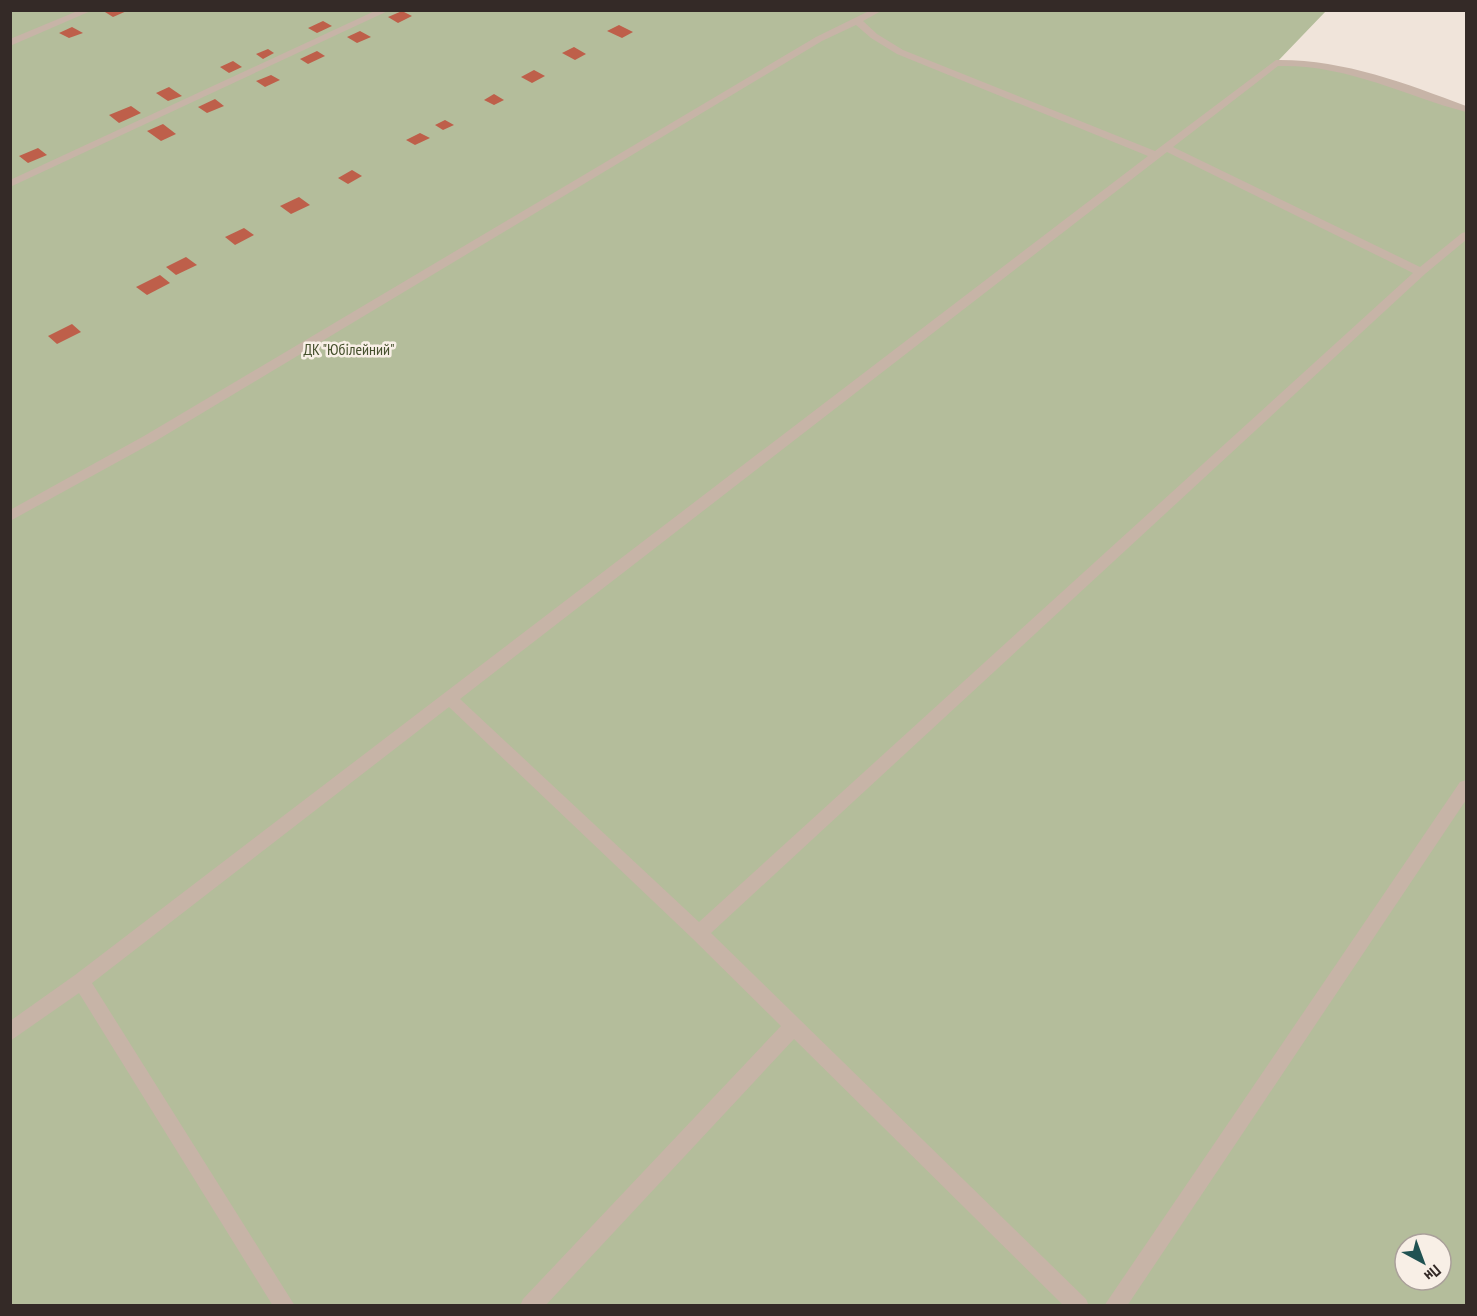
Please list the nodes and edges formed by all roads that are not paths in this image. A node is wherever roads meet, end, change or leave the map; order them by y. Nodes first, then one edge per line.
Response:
1 (89, 10) edge
2 (386, 10) edge
3 (879, 10) edge
4 (859, 22) junction
5 (10, 43) edge
6 (1467, 109) edge
7 (1161, 151) junction
8 (10, 184) edge
9 (1467, 235) edge
10 (1421, 272) junction
11 (10, 516) edge
12 (449, 698) junction
13 (1467, 787) edge
14 (699, 933) junction
15 (81, 981) junction
16 (794, 1026) junction
17 (10, 1032) edge
18 (285, 1305) edge
19 (530, 1305) edge
20 (1079, 1305) edge
21 (1114, 1305) edge

1 - 5 lane
2 - 8 lane
3 - 4 lane
4 - 7 lane
4 - 11 lane
6 - 7 lane
7 - 10 lane
7 - 12 lane
9 - 10 lane
10 - 14 lane
12 - 14 lane
12 - 15 lane
13 - 21 lane
14 - 16 lane
15 - 17 lane
15 - 18 lane
16 - 19 lane
16 - 20 lane

